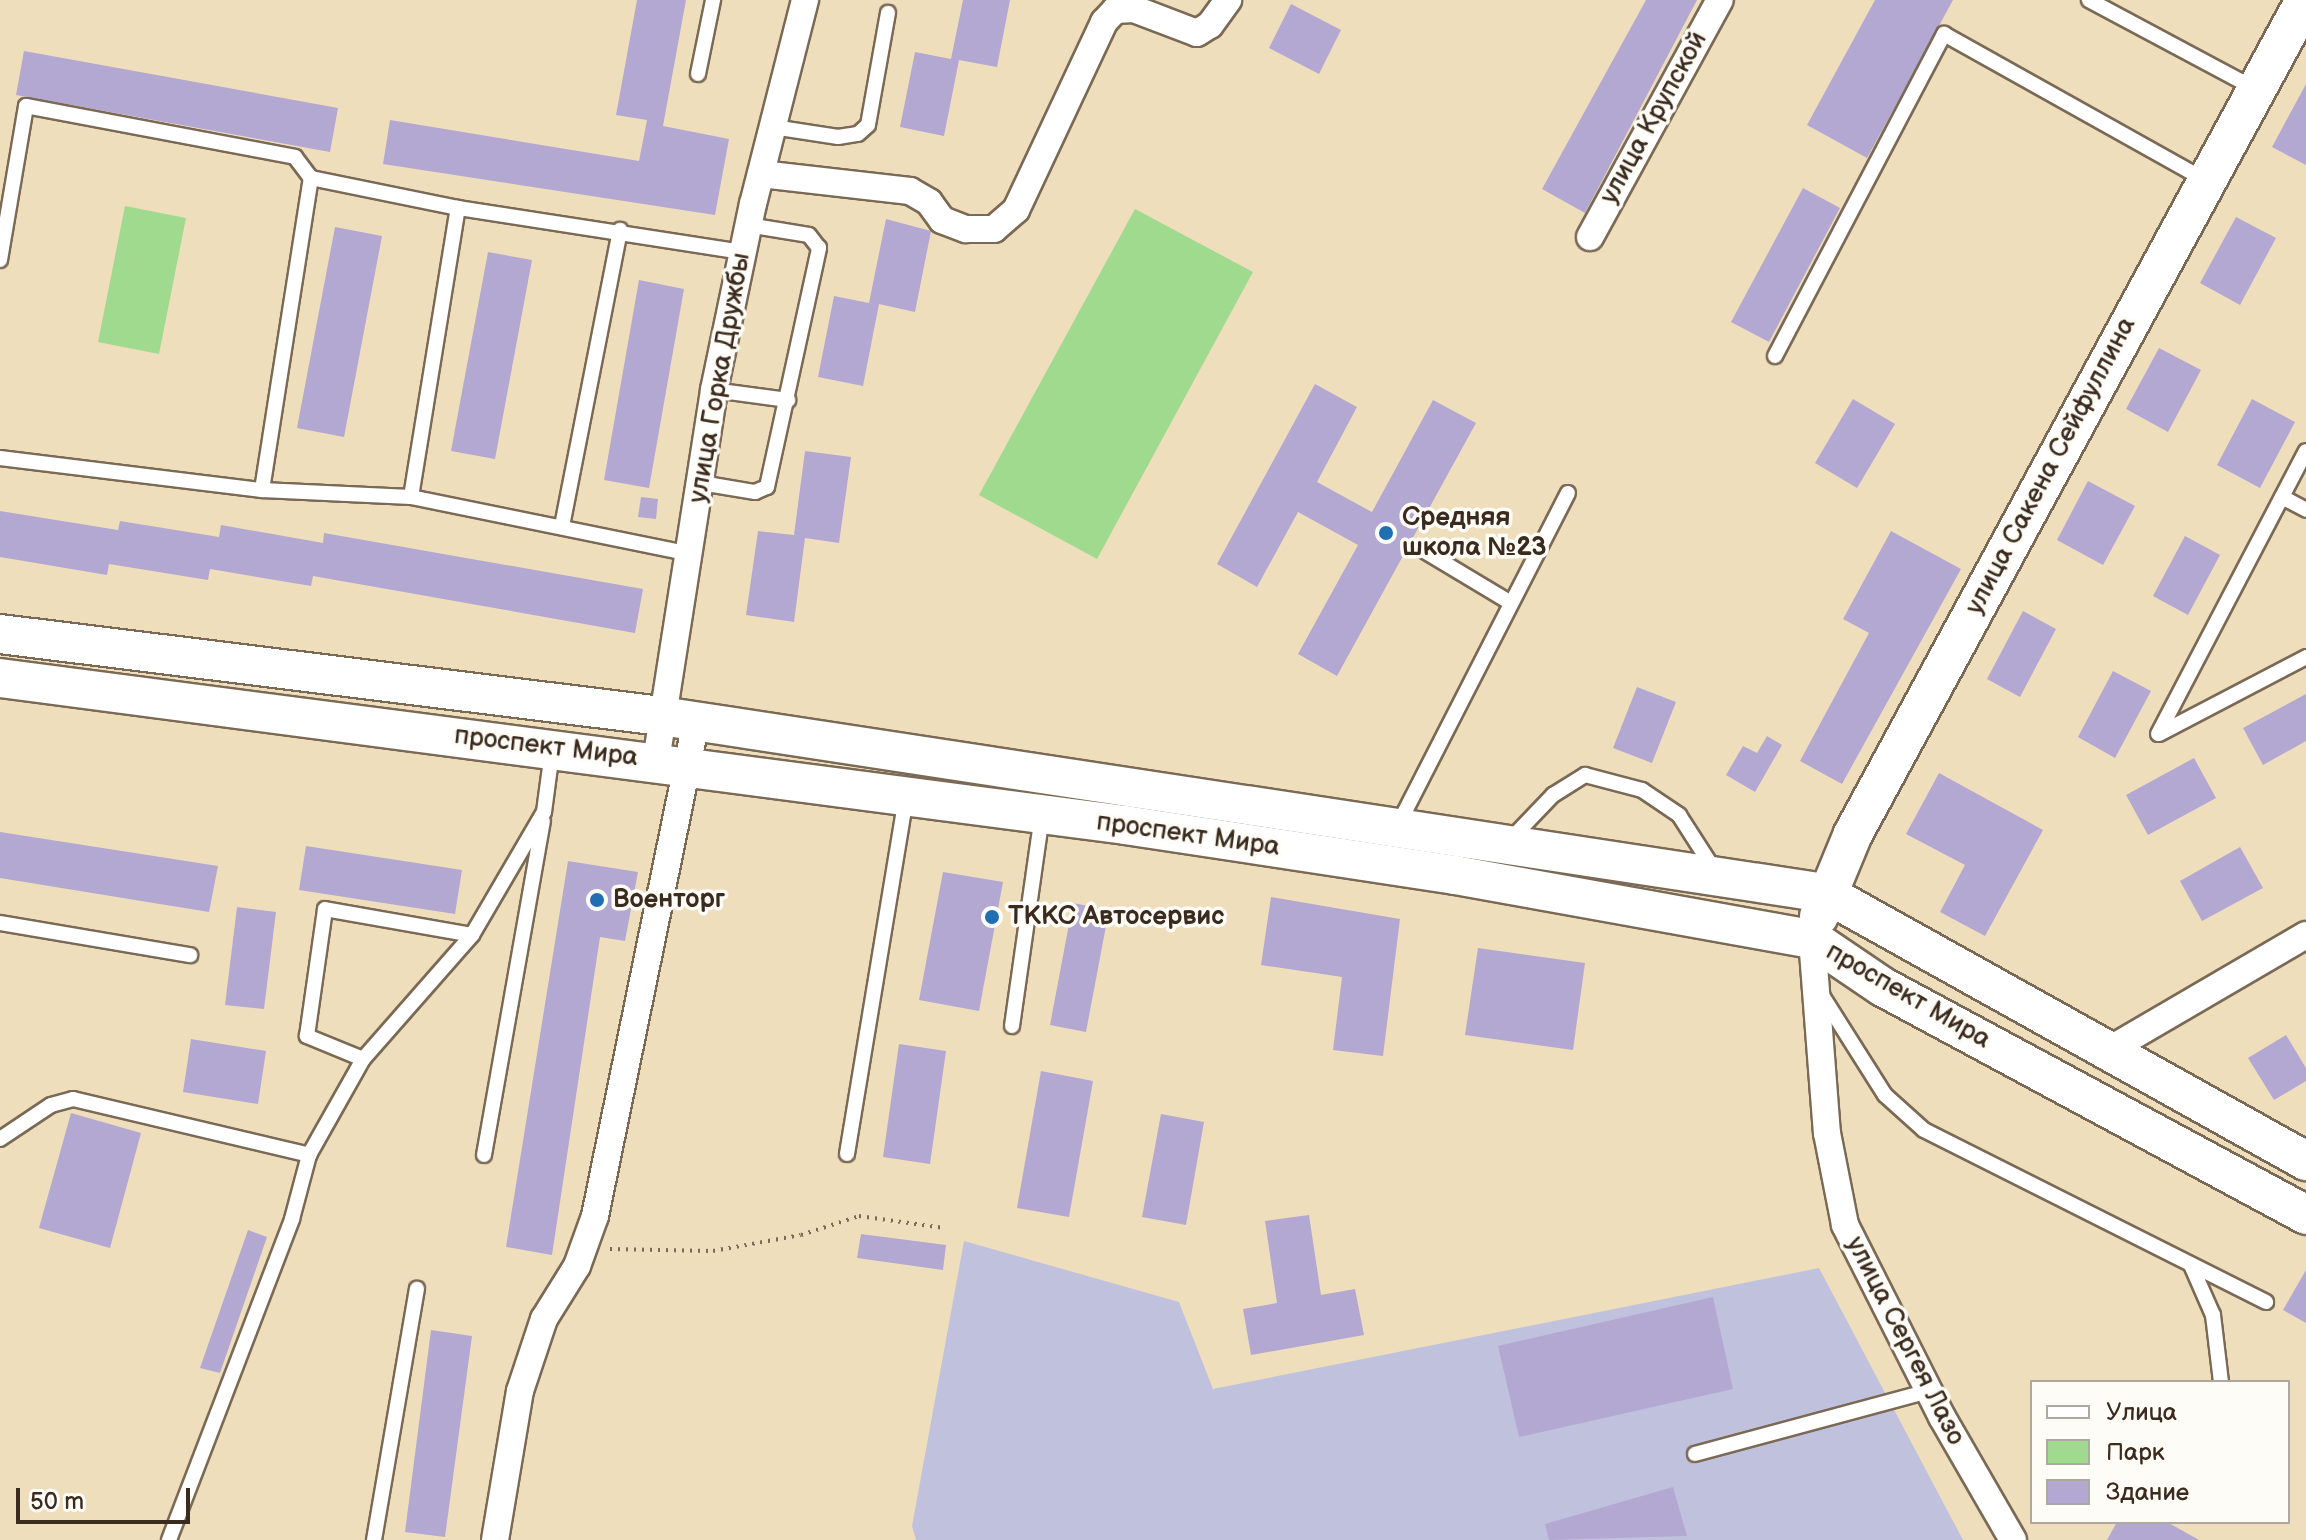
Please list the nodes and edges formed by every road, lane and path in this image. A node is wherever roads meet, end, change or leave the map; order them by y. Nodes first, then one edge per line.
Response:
1 (713, 0) edge
2 (805, 0) edge
3 (1720, 0) edge
4 (2089, 0) edge
5 (1227, 1) edge
6 (888, 13) dead end
7 (2302, 14) edge
8 (698, 74) dead end
9 (2257, 89) junction
10 (773, 127) junction
11 (761, 174) junction
12 (311, 178) junction
13 (2205, 180) junction
14 (458, 208) junction
15 (748, 225) junction
16 (620, 230) junction
17 (1590, 237) dead end
18 (742, 252) junction
19 (0, 260) edge
20 (1775, 356) dead end
21 (714, 390) junction
22 (788, 400) junction
23 (2306, 451) edge
24 (0, 458) edge
25 (701, 483) junction
26 (262, 490) junction
27 (1568, 493) dead end
28 (411, 497) junction
29 (2282, 497) junction
30 (2306, 510) edge
31 (562, 526) junction
32 (1421, 549) dead end
33 (690, 554) junction
34 (1511, 603) junction
35 (0, 634) edge
36 (2306, 657) edge
37 (0, 678) edge
38 (678, 719) junction
39 (553, 748) junction
40 (672, 763) junction
41 (907, 795) junction
42 (544, 812) junction
43 (1042, 814) junction
44 (1397, 825) junction
45 (1508, 841) junction
46 (1720, 878) junction
47 (1825, 893) junction
48 (0, 923) edge
49 (472, 935) junction
50 (2306, 935) edge
51 (1812, 939) junction
52 (190, 955) dead end
53 (1814, 982) junction
54 (1012, 1026) dead end
55 (2109, 1050) junction
56 (363, 1059) junction
57 (0, 1139) edge
58 (847, 1154) dead end
59 (309, 1155) junction
60 (484, 1155) dead end
61 (2306, 1161) edge
62 (2306, 1215) edge
63 (944, 1228) dead end
64 (583, 1248) junction
65 (2191, 1265) junction
66 (417, 1289) dead end
67 (2266, 1302) dead end
68 (2221, 1380) edge
69 (1928, 1391) junction
70 (1695, 1454) dead end
71 (169, 1540) edge
72 (374, 1540) edge
73 (495, 1540) edge
74 (2013, 1540) edge

1 - 8 lane
2 - 10 street, улица Горка Дружбы
3 - 17 street, улица Крупской
4 - 9 lane
5 - 11 street
6 - 10 lane
7 - 9 main road, улица Сакена Сейфуллина
9 - 13 main road, улица Сакена Сейфуллина
10 - 11 street, улица Горка Дружбы
11 - 15 street, улица Горка Дружбы
12 - 14 lane
12 - 19 lane
12 - 26 lane
13 - 20 lane
13 - 47 main road, улица Сакена Сейфуллина
14 - 16 lane
14 - 28 lane
15 - 18 street, улица Горка Дружбы
15 - 22 lane
16 - 18 lane
16 - 31 lane
18 - 21 street, улица Горка Дружбы
21 - 22 lane
21 - 25 street, улица Горка Дружбы
22 - 25 lane
23 - 29 lane
24 - 26 lane
25 - 33 street, улица Горка Дружбы
26 - 28 lane
27 - 34 lane
28 - 31 lane
29 - 30 lane
29 - 36 lane
31 - 33 lane
32 - 34 lane
33 - 38 street, улица Горка Дружбы
34 - 44 lane
35 - 38 main road, проспект Мира
37 - 39 main road, проспект Мира
38 - 40 street
38 - 40 street, улица Горка Дружбы
38 - 44 main road, проспект Мира
39 - 40 main road, проспект Мира
39 - 42 lane
40 - 41 main road, проспект Мира
40 - 64 street
41 - 43 main road, проспект Мира
41 - 58 lane
42 - 49 lane
42 - 60 lane
43 - 51 main road, проспект Мира
43 - 54 lane
44 - 45 main road, проспект Мира
45 - 46 main road, проспект Мира
45 - 46 lane
46 - 47 main road, проспект Мира
47 - 51 main road, улица Сакена Сейфуллина
47 - 55 main road, проспект Мира
48 - 52 lane
49 - 56 lane
49 - 56 lane
50 - 55 street
51 - 53 street, улица Сергея Лазо
51 - 62 main road, проспект Мира
53 - 65 lane
53 - 69 street, улица Сергея Лазо
55 - 61 main road, проспект Мира
56 - 59 lane
57 - 59 lane
59 - 71 lane
63 - 64 path
64 - 73 street
65 - 67 lane
65 - 68 lane
66 - 72 lane
69 - 70 lane
69 - 74 street, улица Сергея Лазо

